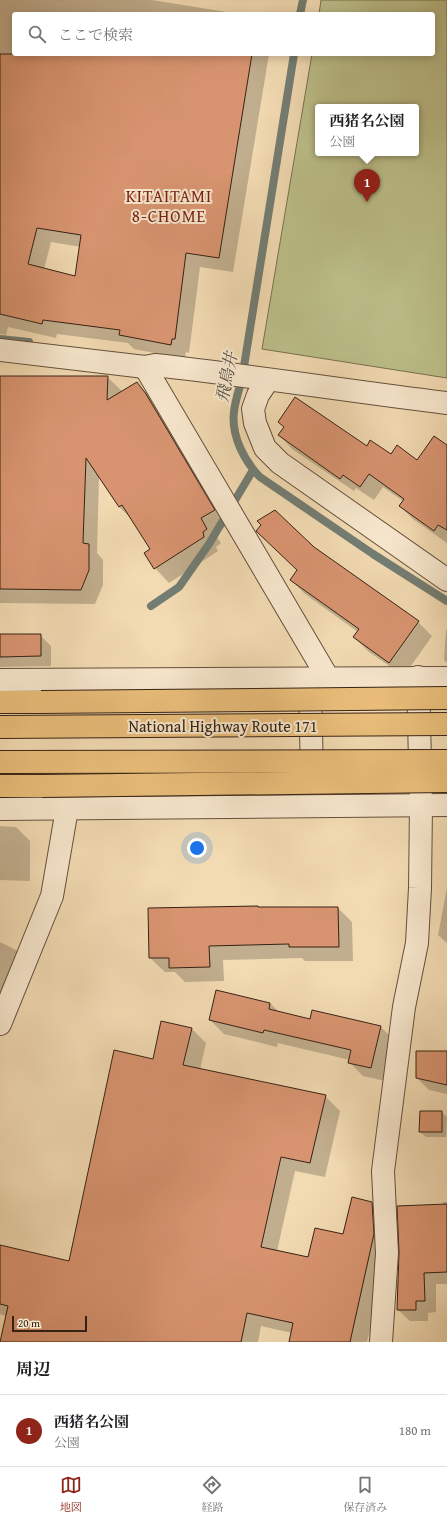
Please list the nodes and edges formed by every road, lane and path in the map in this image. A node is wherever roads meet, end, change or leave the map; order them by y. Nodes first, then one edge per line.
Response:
1 (0, 350) edge
2 (145, 367) junction
3 (263, 379) junction
4 (447, 403) edge
5 (447, 580) edge
6 (418, 677) junction
7 (319, 678) junction
8 (447, 678) edge
9 (0, 680) edge
10 (447, 698) edge
11 (0, 702) edge
12 (447, 724) edge
13 (0, 727) edge
14 (447, 760) edge
15 (0, 762) edge
16 (447, 781) edge
17 (0, 786) edge
18 (421, 805) junction
19 (447, 805) edge
20 (312, 806) junction
21 (0, 809) edge
22 (68, 809) junction
23 (0, 1024) edge
24 (381, 1342) edge

1 - 2 street
2 - 3 street
2 - 7 street
3 - 4 street
3 - 5 street
6 - 7 street
6 - 8 street
6 - 18 street
7 - 9 street
7 - 20 street
10 - 11 highway, bridge
12 - 13 highway, National Highway Route 171, bridge
14 - 15 highway, bridge
16 - 17 highway, bridge
18 - 19 street
18 - 20 street
18 - 24 street
20 - 22 street
21 - 22 street
22 - 23 street

